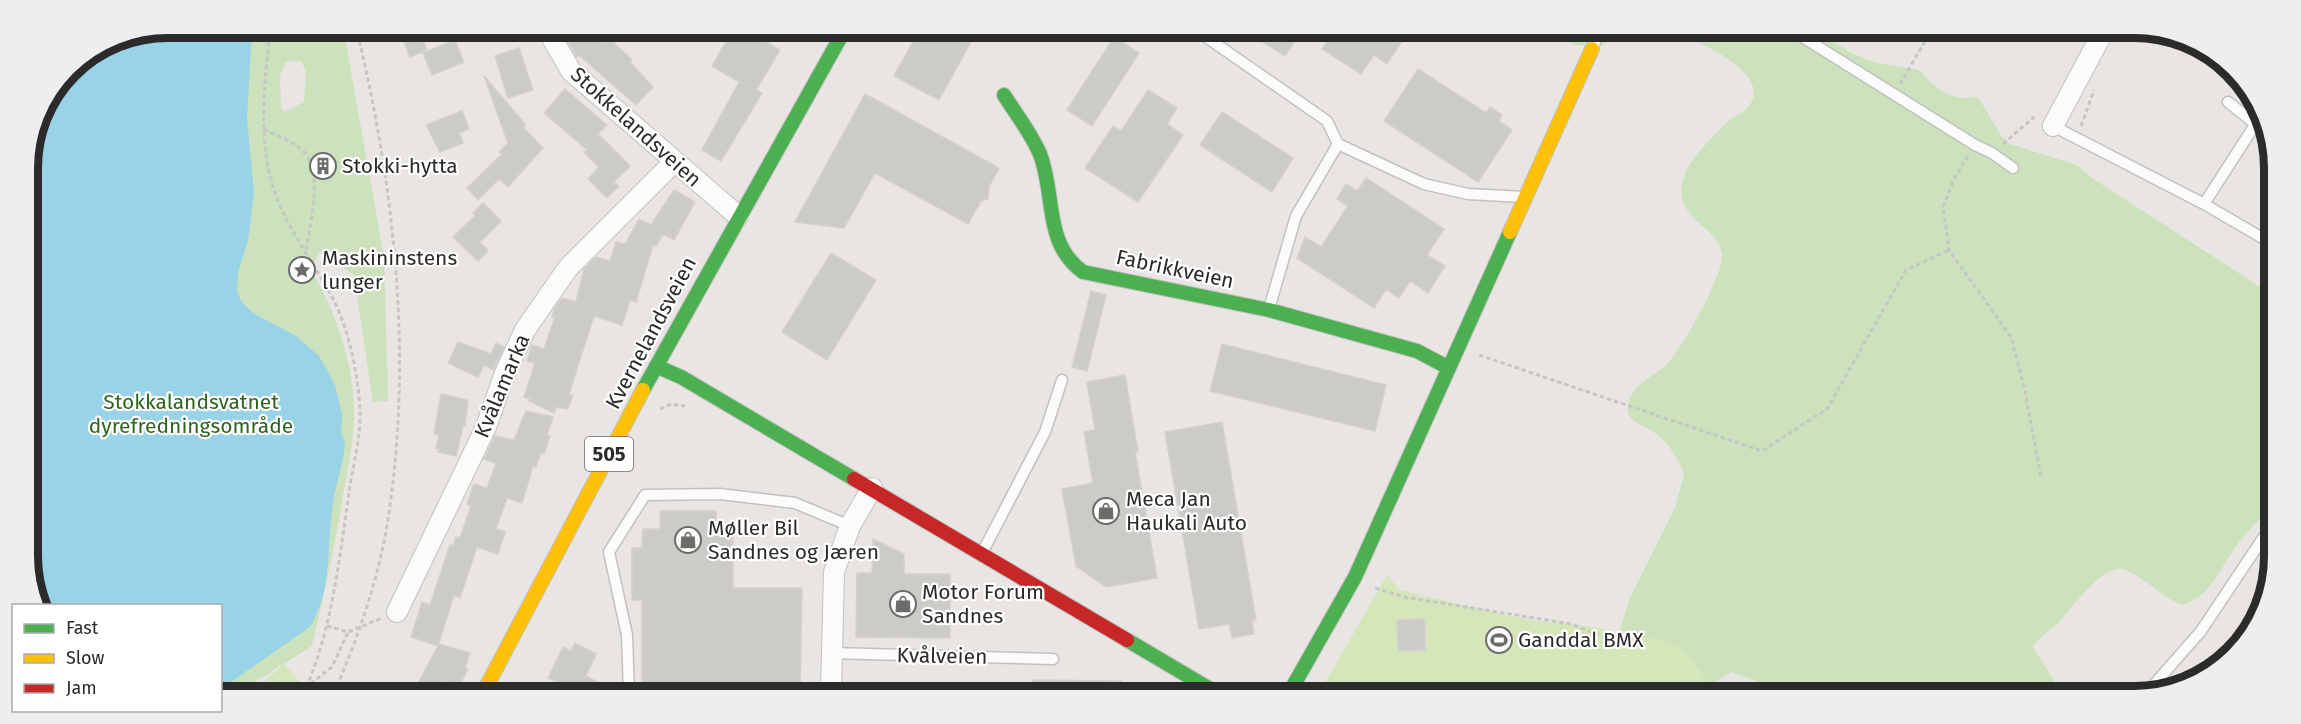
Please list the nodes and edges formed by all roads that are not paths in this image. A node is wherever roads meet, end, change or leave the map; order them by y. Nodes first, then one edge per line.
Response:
1 (552, 38) edge
2 (840, 38) edge
3 (1208, 38) edge
4 (1597, 38) edge
5 (1804, 38) edge
6 (2100, 38) edge
7 (1592, 49) joint
8 (1004, 95) dead end
9 (2228, 102) dead end
10 (2254, 119) edge
11 (2256, 123) edge
12 (2053, 126) joint
13 (1338, 144) junction
14 (674, 162) junction
15 (2013, 168) dead end
16 (1524, 196) junction
17 (2204, 204) junction
18 (738, 216) junction
19 (2264, 239) edge
20 (1269, 310) junction
21 (656, 366) junction
22 (1449, 368) junction
23 (1062, 380) dead end
24 (872, 488) junction
25 (850, 526) junction
26 (2264, 538) edge
27 (982, 554) junction
28 (397, 612) road end
29 (831, 653) junction
30 (1053, 659) dead end
31 (2154, 685) edge
32 (487, 686) edge
33 (629, 686) edge
34 (831, 686) edge
35 (1205, 686) edge
36 (1293, 686) edge

1 - 14 street, Stokkelandsveien
2 - 18 street, Kvernelandsveien / 505
3 - 13 lane
4 - 7 lane
5 - 15 lane
6 - 12 street
7 - 16 street
8 - 20 street, Fabrikkveien
9 - 10 lane
11 - 17 lane
12 - 17 lane
13 - 16 lane
13 - 20 lane
14 - 18 street, Stokkelandsveien
14 - 28 street, Kvålamarka
16 - 22 street
17 - 19 lane
18 - 21 street, Kvernelandsveien / 505
20 - 22 street, Fabrikkveien
21 - 24 street
21 - 32 street, Kvernelandsveien / 505
22 - 36 street
23 - 27 lane
24 - 25 street
24 - 27 street
25 - 29 street
25 - 33 lane
26 - 31 lane
27 - 35 street
29 - 30 lane, Kvålveien
29 - 34 street

